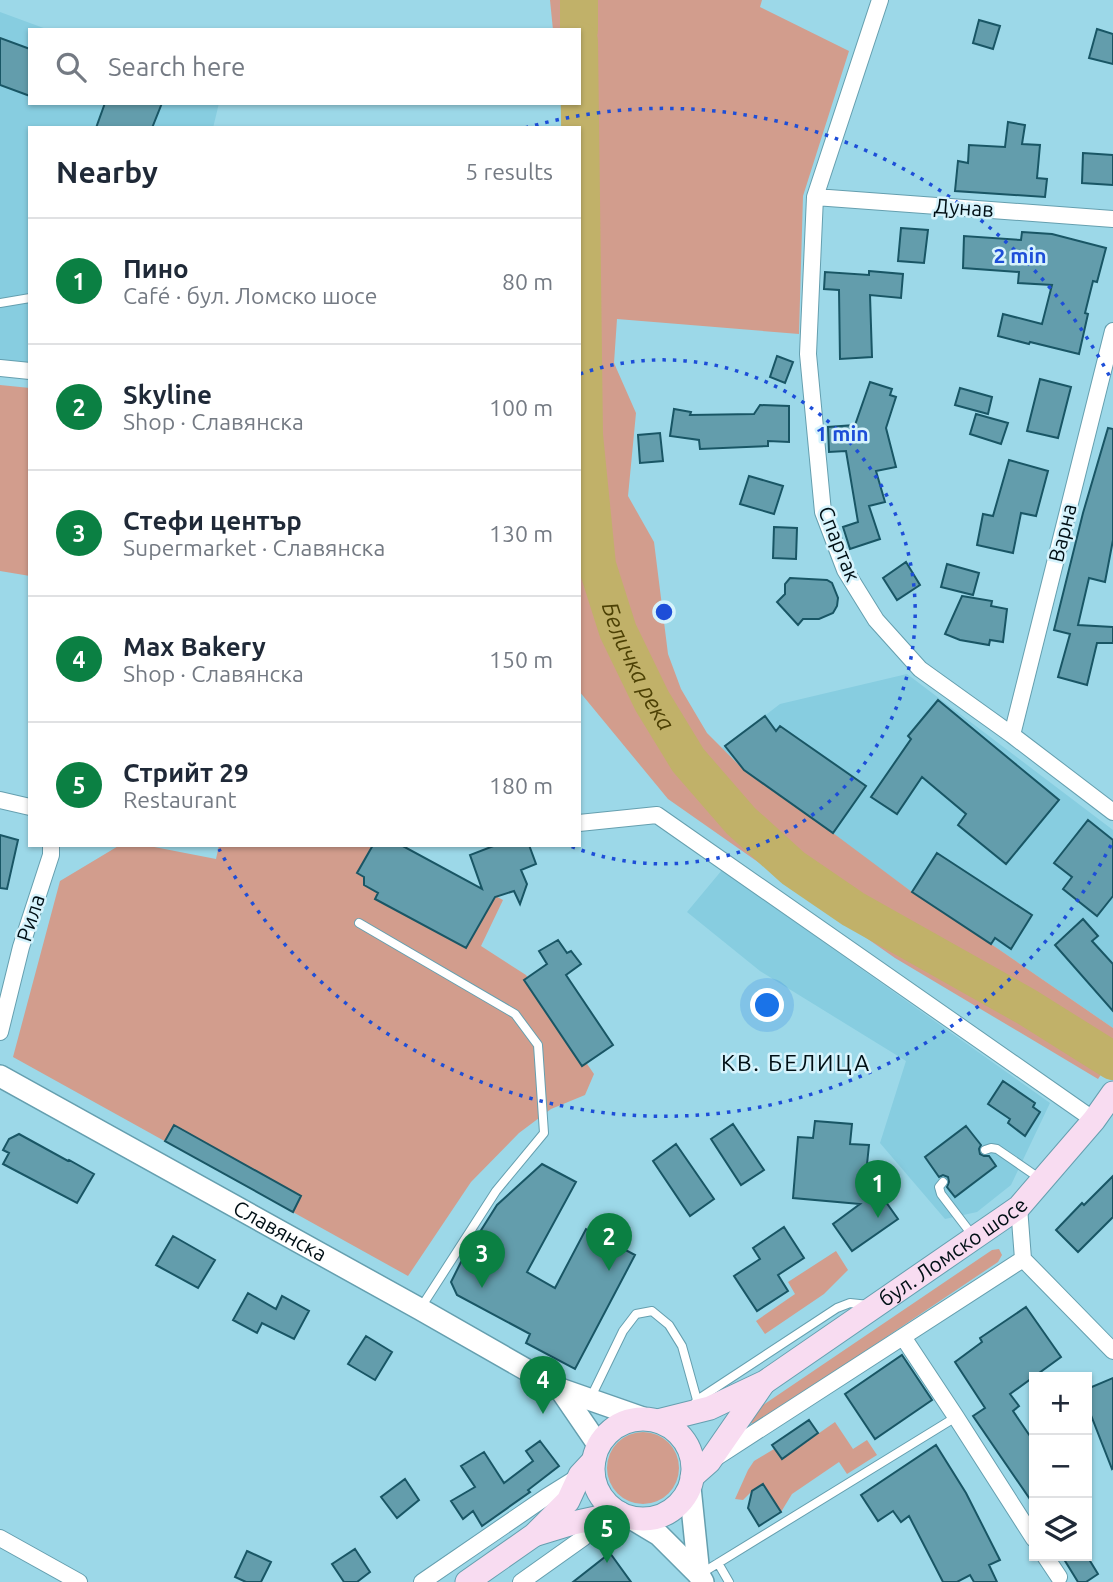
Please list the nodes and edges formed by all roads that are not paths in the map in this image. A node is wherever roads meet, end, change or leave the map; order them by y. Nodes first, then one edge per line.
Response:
1 (880, 0) edge
2 (815, 197) junction
3 (1113, 219) edge
4 (28, 298) edge
5 (0, 303) edge
6 (1113, 331) edge
7 (0, 368) edge
8 (28, 371) edge
9 (1012, 735) junction
10 (0, 800) edge
11 (28, 807) edge
12 (1113, 812) edge
13 (581, 823) edge
14 (50, 853) edge
15 (359, 923) dead end
16 (0, 1032) edge
17 (0, 1076) edge
18 (1113, 1093) edge
19 (1094, 1120) junction
20 (985, 1150) dead end
21 (1042, 1180) junction
22 (943, 1182) dead end
23 (1019, 1207) junction
24 (974, 1238) junction
25 (1023, 1259) junction
26 (875, 1306) junction
27 (420, 1309) junction
28 (903, 1337) junction
29 (1113, 1351) edge
30 (765, 1382) junction
31 (560, 1390) junction
32 (590, 1400) junction
33 (692, 1407) junction
34 (956, 1417) junction
35 (650, 1420) junction
36 (591, 1460) junction
37 (697, 1475) junction
38 (616, 1516) junction
39 (1029, 1531) edge
40 (534, 1535) junction
41 (0, 1538) edge
42 (1048, 1561) edge
43 (718, 1563) junction
44 (1059, 1577) dead end
45 (701, 1578) edge
46 (79, 1582) edge
47 (422, 1582) edge
48 (467, 1582) edge
49 (521, 1582) edge
50 (729, 1582) edge

1 - 2 street, Спартак
2 - 3 street, Дунав
2 - 9 street, Спартак
4 - 5 lane
6 - 9 street, Варна
7 - 8 street
9 - 12 street, Спартак
10 - 11 street
13 - 19 street
14 - 16 street, Рила
15 - 27 lane
17 - 27 street, Славянска
18 - 19 main road, бул. Ломско шосе
19 - 21 main road, бул. Ломско шосе
20 - 21 lane
21 - 23 main road, бул. Ломско шосе
22 - 24 lane
23 - 24 main road, бул. Ломско шосе
23 - 25 street
24 - 26 main road, бул. Ломско шосе
25 - 28 street
25 - 29 street
26 - 30 main road, бул. Ломско шосе
26 - 33 lane
27 - 31 street, Славянска
28 - 34 street
28 - 37 street
30 - 33 main road, бул. Ломско шосе
30 - 37 main road, бул. Ломско шосе
31 - 32 street, Славянска
31 - 36 street, Славянска
32 - 33 lane
32 - 35 street, Славянска
33 - 35 main road, бул. Ломско шосе
34 - 39 street
34 - 43 lane
35 - 36 main road
35 - 37 main road
36 - 38 main road
36 - 40 main road
36 - 47 street
37 - 38 main road
37 - 45 street
38 - 40 main road
38 - 45 street
38 - 49 street
40 - 48 main road
41 - 46 street
42 - 44 street
43 - 45 lane
43 - 50 lane

